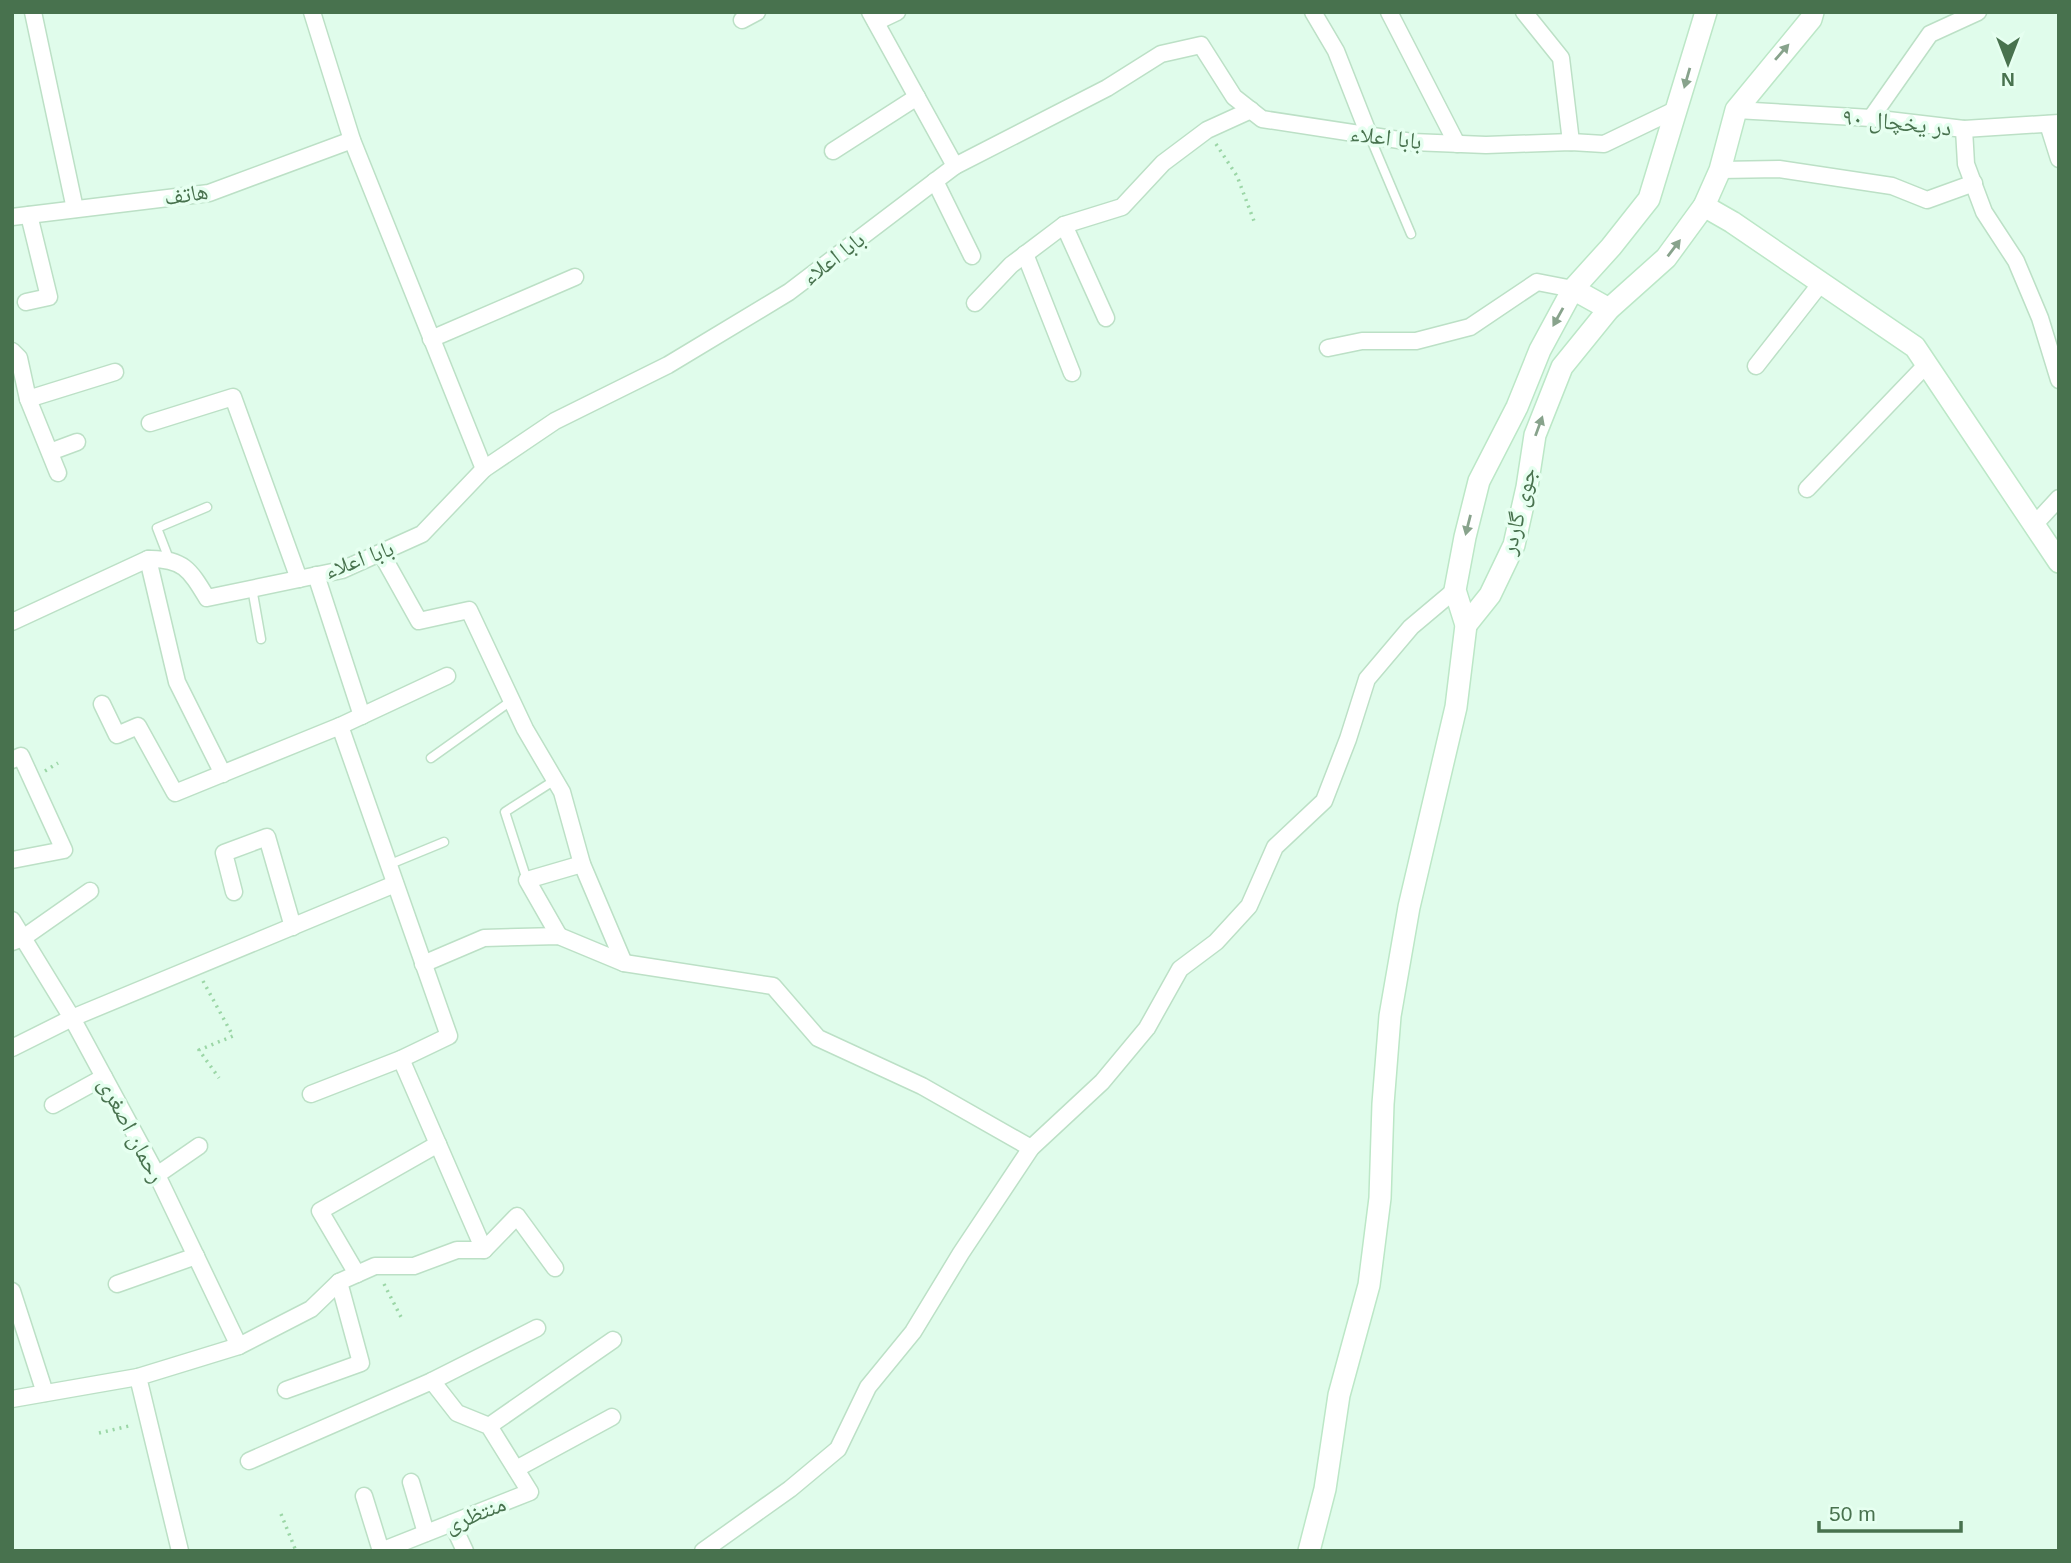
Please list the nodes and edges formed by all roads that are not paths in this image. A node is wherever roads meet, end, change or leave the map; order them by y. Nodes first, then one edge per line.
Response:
1 (33, 12) edge
2 (312, 12) edge
3 (757, 12) edge
4 (897, 12) edge
5 (1313, 12) edge
6 (1389, 12) edge
7 (1524, 12) edge
8 (1706, 12) edge
9 (1978, 12) edge
10 (1809, 15) edge
11 (873, 17) edge
12 (742, 20) dead end
13 (917, 97) junction
14 (1677, 109) junction
15 (1251, 110) junction
16 (1736, 110) junction
17 (1871, 118) junction
18 (2053, 124) edge
19 (1964, 129) junction
20 (1369, 135) junction
21 (352, 140) junction
22 (1571, 142) junction
23 (1457, 144) junction
24 (833, 151) dead end
25 (2059, 159) edge
26 (955, 166) junction
27 (1720, 170) junction
28 (935, 181) junction
29 (1974, 183) junction
30 (1704, 206) junction
31 (75, 209) junction
32 (21, 216) edge
33 (1063, 225) junction
34 (1411, 234) dead end
35 (1025, 254) junction
36 (972, 256) dead end
37 (575, 277) dead end
38 (1821, 283) junction
39 (1573, 289) junction
40 (26, 302) dead end
41 (975, 303) dead end
42 (1609, 309) junction
43 (1106, 318) dead end
44 (431, 339) junction
45 (1328, 348) dead end
46 (12, 351) edge
47 (1927, 364) junction
48 (1755, 366) dead end
49 (115, 372) dead end
50 (1072, 373) dead end
51 (2059, 380) edge
52 (28, 399) junction
53 (150, 423) dead end
54 (77, 442) dead end
55 (50, 452) junction
56 (484, 469) junction
57 (58, 472) dead end
58 (1807, 489) dead end
59 (2059, 498) edge
60 (207, 508) dead end
61 (2034, 525) junction
62 (381, 553) junction
63 (148, 559) junction
64 (169, 559) junction
65 (2059, 562) edge
66 (316, 575) junction
67 (299, 579) junction
68 (252, 589) junction
69 (1455, 590) junction
70 (12, 622) edge
71 (1466, 625) junction
72 (261, 639) dead end
73 (447, 676) dead end
74 (512, 701) junction
75 (102, 704) dead end
76 (362, 716) junction
77 (340, 726) junction
78 (431, 758) dead end
79 (12, 760) edge
80 (223, 774) junction
81 (555, 780) junction
82 (444, 842) dead end
83 (12, 860) edge
84 (582, 864) junction
85 (388, 865) junction
86 (527, 880) junction
87 (395, 884) junction
88 (90, 891) dead end
89 (234, 892) dead end
90 (12, 920) edge
91 (293, 927) junction
92 (559, 936) junction
93 (18, 940) edge
94 (624, 963) junction
95 (424, 964) junction
96 (72, 1018) junction
97 (12, 1048) edge
98 (401, 1059) junction
99 (104, 1077) junction
100 (311, 1094) dead end
101 (53, 1105) dead end
102 (438, 1144) junction
103 (199, 1146) dead end
104 (1031, 1148) junction
105 (157, 1175) junction
106 (484, 1250) junction
107 (196, 1256) junction
108 (555, 1268) dead end
109 (357, 1274) junction
110 (340, 1282) junction
111 (117, 1284) dead end
112 (12, 1291) edge
113 (537, 1328) dead end
114 (613, 1340) dead end
115 (239, 1346) junction
116 (138, 1377) junction
117 (432, 1381) junction
118 (286, 1390) dead end
119 (45, 1393) junction
120 (12, 1399) edge
121 (612, 1417) dead end
122 (489, 1426) junction
123 (249, 1461) dead end
124 (516, 1469) junction
125 (411, 1482) dead end
126 (364, 1496) dead end
127 (452, 1523) junction
128 (426, 1533) junction
129 (180, 1551) edge
130 (381, 1551) edge
131 (465, 1551) edge
132 (704, 1551) edge
133 (1308, 1551) edge

1 - 31 street
2 - 21 street
3 - 12 street
4 - 11 street
5 - 20 street
6 - 23 street
7 - 22 street
8 -> 14 street, جوی گاردر
9 - 17 street
16 -> 10 street, جوی گاردر
11 - 13 street
13 - 24 street
13 - 26 street
14 - 22 street, بابا اعلاء
14 - 39 street, جوی گاردر
15 - 20 street, بابا اعلاء
15 - 26 street, بابا اعلاء
15 - 33 street
16 - 17 street, در یخچال ۹۰
16 - 27 street, جوی گاردر
17 - 19 street, در یخچال ۹۰
18 - 19 street, در یخچال ۹۰
18 - 25 street
19 - 29 street
20 - 23 street, بابا اعلاء
20 - 34 lane
21 - 31 street, هاتف
21 - 44 street
22 - 23 street, بابا اعلاء
26 - 28 street, بابا اعلاء
27 - 29 street
27 - 30 street, جوی گاردر
28 - 36 street
28 - 56 street, بابا اعلاء
29 - 51 street
30 - 38 street
42 -> 30 street, جوی گاردر
31 - 32 street, هاتف
32 - 40 street
33 - 35 street
33 - 43 street
35 - 41 street
35 - 50 street
37 - 44 street
38 - 47 street
38 - 48 street
39 - 42 street
39 - 45 street
39 -> 69 street, جوی گاردر
71 -> 42 street, جوی گاردر
44 - 56 street
46 - 52 street
47 - 58 street
47 - 61 street
49 - 52 street
52 - 55 street
53 - 67 street
54 - 55 street
55 - 57 street
56 - 62 street, بابا اعلاء
59 - 61 street
60 - 64 lane
61 - 65 street
62 - 66 street, بابا اعلاء
62 - 74 street
63 - 64 street
63 - 70 street
63 - 80 street
64 - 68 street, بابا اعلاء
66 - 67 street, بابا اعلاء
66 - 76 street
67 - 68 street, بابا اعلاء
68 - 72 lane
69 - 71 street, جوی گاردر
69 - 104 street
71 - 133 street
73 - 76 street
74 - 78 lane
74 - 81 street
75 - 80 street
76 - 77 street
77 - 80 street
77 - 85 street
79 - 83 street
81 - 84 street
81 - 86 lane
82 - 85 lane
84 - 86 street
84 - 94 street
85 - 87 street
86 - 92 street
87 - 91 street
87 - 95 street
88 - 93 street
89 - 91 street
90 - 93 street, رحمان اصغری
91 - 96 street
92 - 94 street
92 - 95 street
93 - 96 street, رحمان اصغری
94 - 104 street
95 - 98 street
96 - 97 street
96 - 99 street, رحمان اصغری
98 - 100 street
98 - 102 street
99 - 101 street
99 - 105 street, رحمان اصغری
102 - 106 street
102 - 109 street
103 - 105 street
104 - 132 street
105 - 107 street, رحمان اصغری
106 - 108 street
106 - 109 street
107 - 111 street
107 - 115 street, رحمان اصغری
109 - 110 street
110 - 115 street
110 - 118 street
112 - 119 street
113 - 117 street
114 - 122 street
115 - 116 street
116 - 119 street
116 - 129 street
117 - 122 street
117 - 123 street
119 - 120 street
121 - 124 street
122 - 124 street
124 - 127 street, منتظری
125 - 128 street
126 - 130 street
127 - 128 street, منتظری
127 - 131 street
128 - 130 street, منتظری

